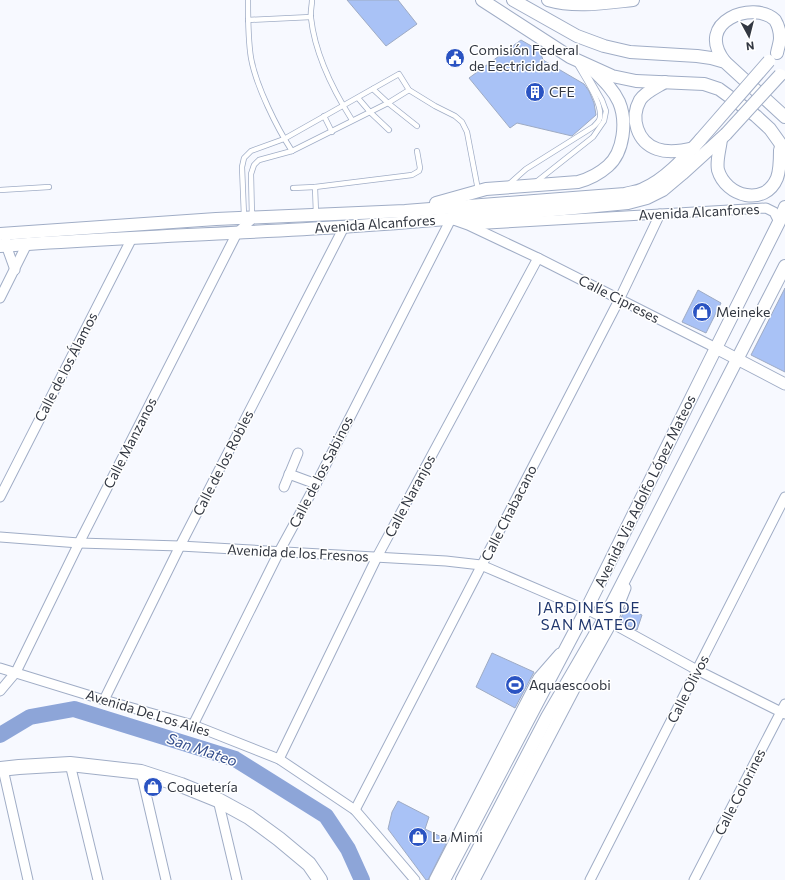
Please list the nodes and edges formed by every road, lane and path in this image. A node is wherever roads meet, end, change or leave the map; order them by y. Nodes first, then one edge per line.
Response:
1 (248, 0) edge
2 (312, 0) edge
3 (482, 0) edge
4 (513, 0) edge
5 (548, 0) edge
6 (633, 0) edge
7 (311, 17) junction
8 (248, 20) junction
9 (777, 53) edge
10 (581, 62) junction
11 (725, 62) junction
12 (783, 72) edge
13 (665, 82) junction
14 (373, 89) junction
15 (409, 90) junction
16 (358, 98) junction
17 (388, 103) junction
18 (343, 105) junction
19 (370, 112) junction
20 (324, 116) junction
21 (785, 117) edge
22 (352, 120) junction
23 (417, 126) dead end
24 (389, 130) dead end
25 (332, 132) junction
26 (723, 137) junction
27 (284, 139) junction
28 (698, 143) junction
29 (780, 143) junction
30 (417, 150) dead end
31 (292, 151) junction
32 (785, 161) edge
33 (243, 180) junction
34 (251, 180) junction
35 (530, 186) junction
36 (49, 187) dead end
37 (315, 187) junction
38 (293, 188) dead end
39 (506, 188) junction
40 (0, 190) edge
41 (478, 192) junction
42 (785, 207) edge
43 (405, 211) junction
44 (660, 214) junction
45 (316, 215) junction
46 (248, 219) junction
47 (451, 219) junction
48 (779, 222) junction
49 (468, 225) junction
50 (344, 227) junction
51 (238, 233) junction
52 (132, 238) junction
53 (3, 240) edge
54 (27, 244) junction
55 (538, 258) junction
56 (785, 266) edge
57 (15, 270) junction
58 (0, 298) edge
59 (619, 300) junction
60 (716, 348) junction
61 (738, 359) junction
62 (785, 384) edge
63 (298, 453) dead end
64 (289, 474) junction
65 (316, 484) junction
66 (284, 487) dead end
67 (0, 497) edge
68 (785, 497) edge
69 (0, 537) edge
70 (79, 543) junction
71 (180, 546) junction
72 (279, 552) junction
73 (377, 557) junction
74 (481, 565) junction
75 (586, 610) junction
76 (608, 621) junction
77 (567, 646) junction
78 (0, 668) edge
79 (697, 670) junction
80 (16, 672) junction
81 (0, 691) edge
82 (104, 700) junction
83 (784, 710) edge
84 (193, 725) junction
85 (279, 759) junction
86 (70, 764) junction
87 (2, 769) edge
88 (141, 772) junction
89 (218, 800) junction
90 (355, 810) junction
91 (28, 880) edge
92 (98, 880) edge
93 (166, 880) edge
94 (237, 880) edge
95 (320, 880) edge
96 (416, 880) edge
97 (435, 880) edge
98 (444, 880) edge
99 (462, 880) edge
100 (474, 880) edge
101 (590, 880) edge
102 (694, 880) edge

1 - 8 lane
2 - 7 lane
3 - 10 main road
4 - 11 main road
5 - 6 main road
7 - 8 lane
7 - 18 lane
8 - 27 lane
9 - 11 main road
9 - 28 main road, Avenida Alcanfores, bridge
10 - 13 main road
10 - 35 lane
10 - 35 main road
10 - 39 lane
11 - 21 main road
12 - 26 main road, Avenida Alcanfores, bridge
13 - 28 main road
13 - 29 main road
14 - 15 lane
14 - 16 lane
14 - 17 lane
15 - 17 lane
15 - 41 lane
16 - 18 lane
16 - 19 lane
17 - 19 lane
17 - 23 lane
18 - 20 lane
18 - 22 lane
19 - 22 lane
19 - 24 lane
20 - 25 lane
20 - 27 lane
22 - 25 lane
25 - 31 lane
26 - 29 main road
26 - 47 main road, Avenida Alcanfores
27 - 31 lane
27 - 33 lane
28 - 43 main road, Avenida Alcanfores
29 - 32 main road
30 - 37 lane
31 - 34 lane
33 - 34 lane
33 - 46 lane
34 - 46 lane
35 - 39 main road
36 - 40 lane
37 - 38 lane
37 - 45 lane
39 - 41 main road
41 - 43 main road
42 - 48 main road, Avenida Via Adolfo López Mateos
43 - 45 main road, Avenida Alcanfores
44 - 48 street, Avenida Alcanfores
44 - 49 street, Avenida Alcanfores
44 - 59 street, Calle Chabacano
45 - 46 main road, Avenida Alcanfores
46 - 51 street, Calle Manzanos
46 - 53 main road, Avenida Alcanfores
47 - 49 street, Calle Cipreses
47 - 50 main road, Avenida Alcanfores
47 - 65 street, Calle de los Sabinos
48 - 60 main road, Avenida Via Adolfo López Mateos
49 - 55 street, Calle Cipreses
50 - 51 main road, Avenida Alcanfores
50 - 71 street, Calle de los Robles
51 - 52 main road, Avenida Alcanfores
51 - 70 street, Calle Manzanos
52 - 54 main road, Avenida Alcanfores
52 - 67 street, Calle de los Álamos
53 - 54 main road, Avenida Alcanfores
53 - 57 street
54 - 57 street
55 - 59 street, Calle Cipreses
55 - 73 street, Calle Naranjos
56 - 61 main road, Avenida Via Adolfo López Mateos
57 - 58 street
59 - 60 street, Calle Cipreses
59 - 74 street, Calle Chabacano
60 - 61 street, Calle Cipreses
60 - 75 main road, Avenida Via Adolfo López Mateos
61 - 62 street, Calle Cipreses
61 - 76 main road, Avenida Via Adolfo López Mateos
63 - 64 street
64 - 65 street
64 - 66 street
65 - 72 street, Calle de los Sabinos
68 - 79 street, Calle Olivos
69 - 70 street, Avenida de los Fresnos
70 - 71 street, Avenida de los Fresnos
70 - 80 street, Calle Manzanos
71 - 72 street, Avenida de los Fresnos
71 - 82 street, Calle de los Robles
72 - 73 street, Avenida de los Fresnos
72 - 84 street, Calle de los Sabinos
73 - 74 street, Avenida de los Fresnos
73 - 85 street, Calle Naranjos
74 - 75 street, Avenida de los Fresnos
74 - 90 street, Calle Chabacano
75 - 76 street
75 - 77 main road, Avenida Via Adolfo López Mateos
76 - 79 street
76 - 99 main road, Avenida Via Adolfo López Mateos
76 - 100 street
77 - 97 street
77 - 98 main road, Avenida Via Adolfo López Mateos
78 - 80 street, Avenida De Los Ailes
79 - 83 street
79 - 101 street, Calle Olivos
80 - 81 street, Calle Manzanos
80 - 82 street, Avenida De Los Ailes
82 - 84 street, Avenida De Los Ailes
83 - 102 street, Calle Colorines
84 - 85 street, Avenida De Los Ailes
85 - 90 street, Avenida De Los Ailes
86 - 87 main road
86 - 88 main road
86 - 92 street
87 - 91 street
88 - 89 main road
88 - 93 street
89 - 94 street
89 - 95 main road
90 - 96 street, Avenida De Los Ailes

